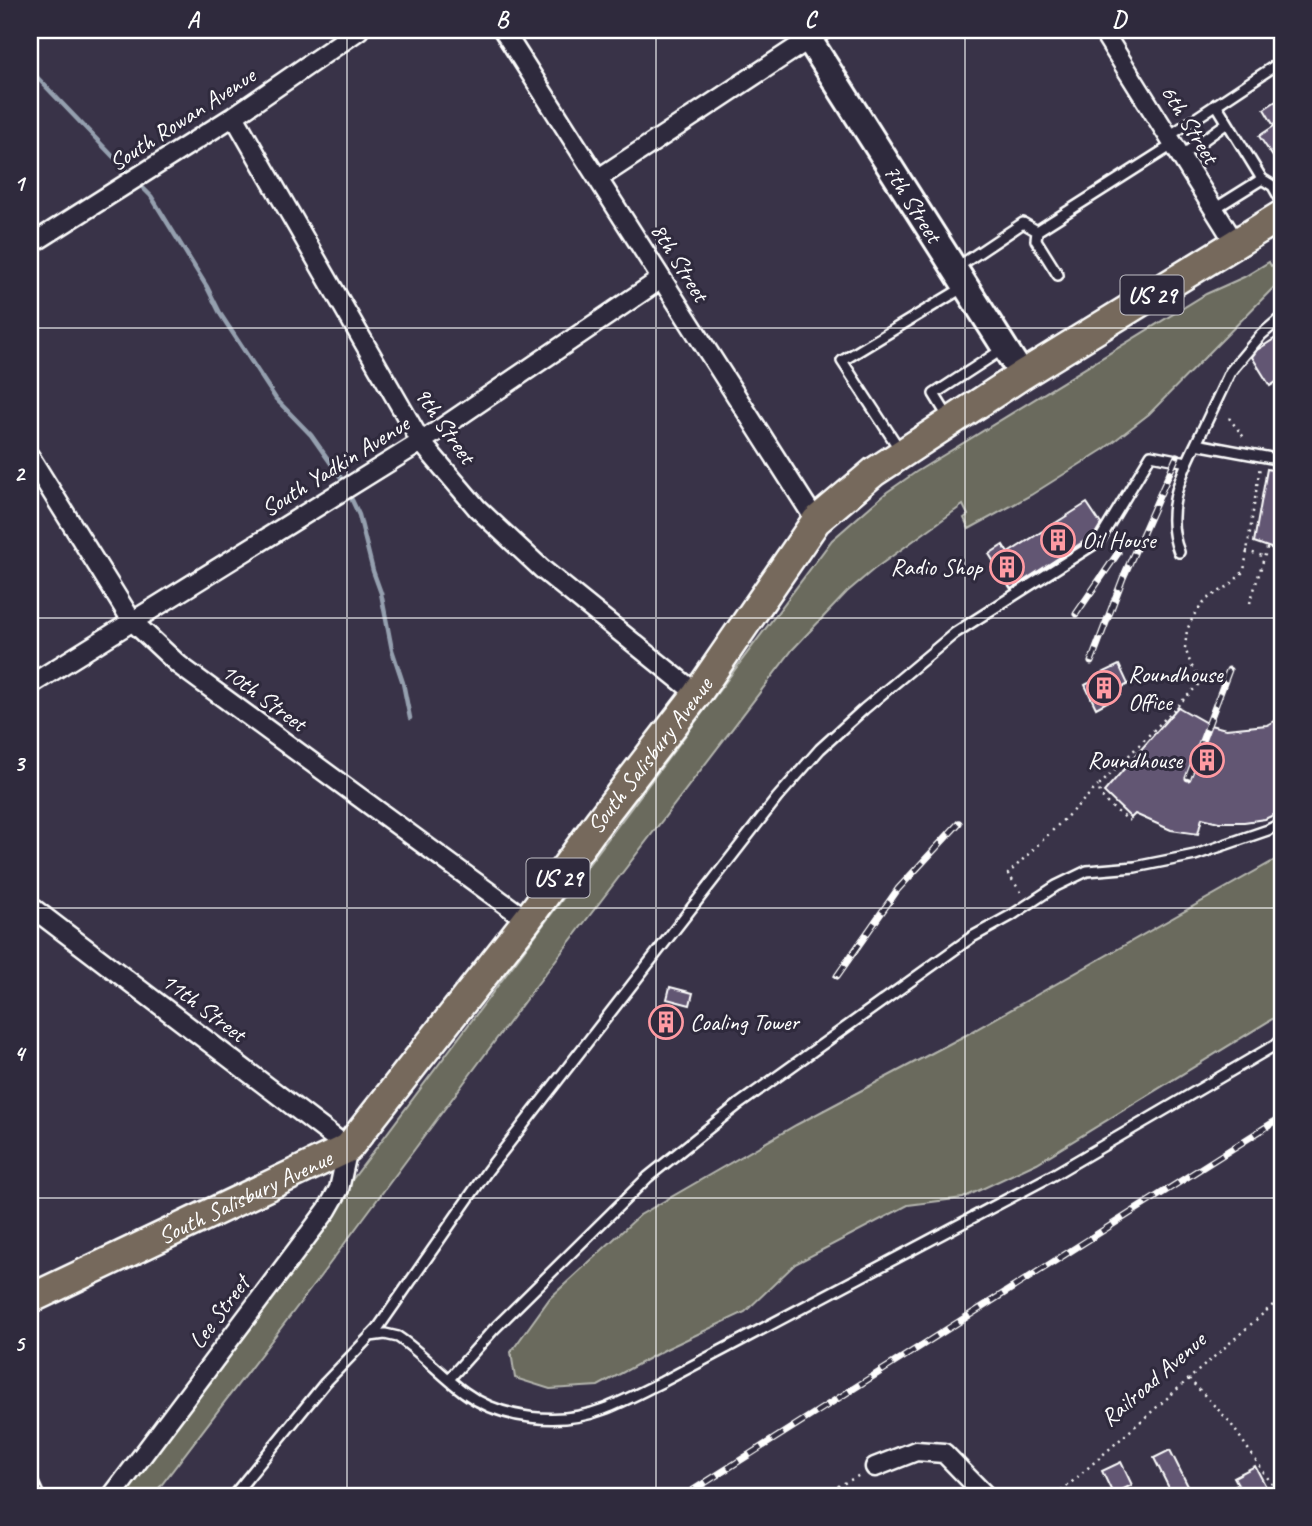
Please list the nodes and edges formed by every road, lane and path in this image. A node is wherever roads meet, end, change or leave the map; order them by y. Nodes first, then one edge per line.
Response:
1 (359, 30) edge
2 (503, 30) edge
3 (1102, 30) edge
4 (811, 33) edge
5 (1282, 61) edge
6 (1216, 104) junction
7 (234, 116) junction
8 (1227, 123) junction
9 (1174, 145) junction
10 (599, 178) junction
11 (1262, 179) junction
12 (1282, 202) edge
13 (1214, 209) junction
14 (1282, 215) edge
15 (1037, 232) junction
16 (1235, 243) junction
17 (30, 245) edge
18 (1058, 275) dead end
19 (960, 277) junction
20 (661, 279) junction
21 (1282, 317) edge
22 (1005, 348) junction
23 (1022, 375) junction
24 (1229, 418) dead end
25 (951, 421) junction
26 (421, 442) junction
27 (1196, 444) junction
28 (902, 453) junction
29 (1259, 456) junction
30 (30, 457) edge
31 (1282, 460) edge
32 (1187, 462) junction
33 (816, 521) junction
34 (1268, 545) dead end
35 (1178, 551) dead end
36 (1247, 551) junction
37 (1265, 556) junction
38 (1250, 603) dead end
39 (132, 621) junction
40 (30, 685) edge
41 (697, 694) junction
42 (1098, 786) junction
43 (1130, 821) dead end
44 (1282, 823) edge
45 (1021, 892) dead end
46 (30, 906) edge
47 (527, 920) junction
48 (1282, 1041) edge
49 (348, 1148) junction
50 (1282, 1297) edge
51 (30, 1299) edge
52 (370, 1336) junction
53 (449, 1379) junction
54 (1189, 1379) junction
55 (875, 1467) joint
56 (30, 1487) edge
57 (34, 1496) edge
58 (112, 1496) edge
59 (233, 1496) edge
60 (820, 1496) edge
61 (986, 1496) edge
62 (1056, 1496) edge
63 (1280, 1496) edge

1 - 7 street, South Rowan Avenue
2 - 10 street, 8th Street
3 - 9 street, 6th Street
4 - 10 street
4 - 19 street, 7th Street
5 - 6 lane
6 - 8 lane
6 - 9 lane
7 - 17 street, South Rowan Avenue
7 - 26 street, 9th Street
8 - 9 lane
8 - 11 lane
9 - 13 street, 6th Street
9 - 15 lane
10 - 20 street, 8th Street
11 - 12 lane
11 - 13 lane
13 - 16 street, 6th Street
14 - 16 main road, South Salisbury Avenue / US 29
15 - 18 lane
15 - 19 lane
16 - 23 main road, South Salisbury Avenue / US 29
19 - 22 street, 7th Street
19 - 28 lane
20 - 26 street, South Yadkin Avenue
20 - 33 street, 8th Street
21 - 27 lane
22 - 23 street, 7th Street
22 - 25 lane
23 - 25 main road, South Salisbury Avenue / US 29
24 - 29 path
25 - 28 main road, South Salisbury Avenue / US 29
26 - 39 street, South Yadkin Avenue
26 - 41 street, 9th Street
27 - 29 lane
27 - 32 lane
28 - 33 main road, South Salisbury Avenue / US 29
29 - 31 lane
29 - 36 path
30 - 39 street, 10th Street
32 - 35 lane
32 - 52 lane
33 - 41 main road, South Salisbury Avenue / US 29
34 - 37 path
36 - 37 path
36 - 42 path
37 - 38 path
39 - 40 street, South Yadkin Avenue
39 - 47 street, 10th Street
41 - 47 main road, South Salisbury Avenue / US 29
42 - 43 path
42 - 45 path
44 - 53 lane
46 - 49 street, 11th Street
47 - 49 main road, South Salisbury Avenue / US 29
48 - 53 lane
49 - 51 main road, South Salisbury Avenue / US 29
49 - 58 street, Lee Street
50 - 54 path, Railroad Avenue
52 - 53 lane
52 - 59 lane
54 - 62 path, Railroad Avenue
54 - 63 path
55 - 60 path
55 - 61 street
56 - 57 street

